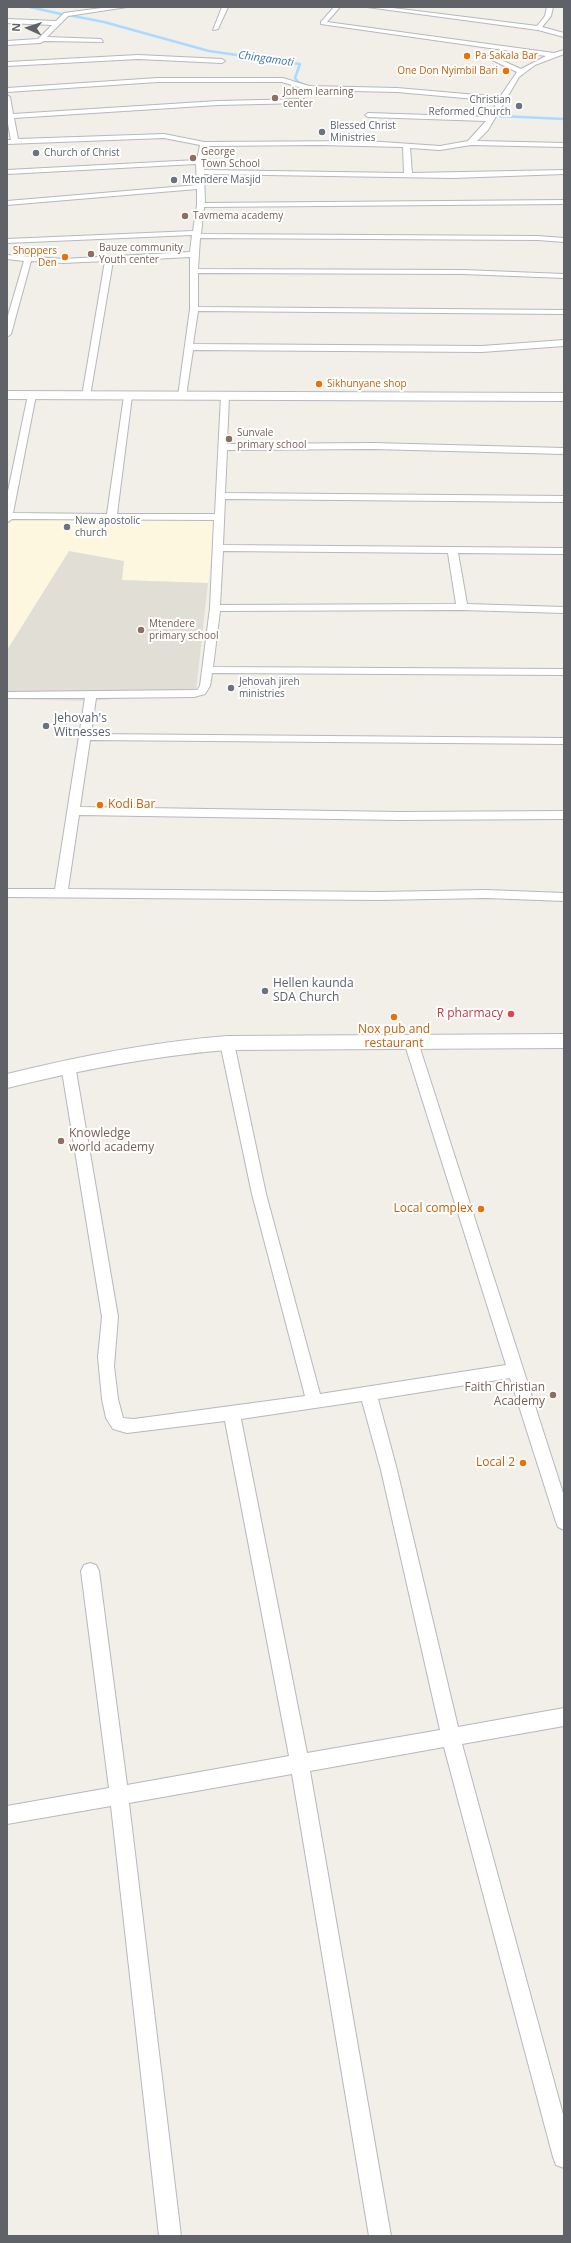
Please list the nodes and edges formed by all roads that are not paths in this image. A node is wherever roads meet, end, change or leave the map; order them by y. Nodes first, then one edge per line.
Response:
1 (124, 7) edge
2 (225, 7) edge
3 (337, 7) edge
4 (370, 7) edge
5 (550, 7) edge
6 (407, 9) edge
7 (7, 21) edge
8 (56, 23) junction
9 (538, 28) junction
10 (215, 30) dead end
11 (564, 35) edge
12 (44, 39) junction
13 (101, 41) dead end
14 (7, 43) edge
15 (564, 52) edge
16 (554, 55) junction
17 (490, 57) dead end
18 (222, 61) dead end
19 (7, 64) edge
20 (521, 71) junction
21 (7, 90) edge
22 (7, 97) edge
23 (503, 99) junction
24 (304, 101) dead end
25 (368, 115) dead end
26 (9, 116) edge
27 (491, 119) junction
28 (11, 142) edge
29 (204, 144) junction
30 (471, 144) junction
31 (564, 145) edge
32 (406, 146) junction
33 (200, 162) junction
34 (7, 172) edge
35 (200, 172) junction
36 (564, 172) edge
37 (408, 175) junction
38 (200, 187) junction
39 (564, 202) edge
40 (7, 203) edge
41 (201, 205) junction
42 (196, 234) junction
43 (564, 240) edge
44 (7, 241) edge
45 (194, 254) junction
46 (7, 258) edge
47 (28, 259) junction
48 (109, 259) junction
49 (194, 271) junction
50 (564, 276) edge
51 (194, 309) junction
52 (564, 312) edge
53 (7, 334) edge
54 (564, 343) edge
55 (188, 347) junction
56 (7, 395) edge
57 (32, 395) junction
58 (86, 396) junction
59 (128, 396) junction
60 (182, 396) junction
61 (225, 396) junction
62 (564, 397) edge
63 (222, 447) junction
64 (564, 451) edge
65 (220, 496) junction
66 (564, 499) edge
67 (112, 516) junction
68 (8, 517) edge
69 (219, 517) junction
70 (217, 548) junction
71 (453, 550) junction
72 (564, 551) edge
73 (462, 607) junction
74 (215, 608) junction
75 (564, 610) edge
76 (209, 670) junction
77 (564, 672) edge
78 (91, 694) junction
79 (7, 695) edge
80 (86, 737) junction
81 (564, 741) edge
82 (74, 811) junction
83 (564, 815) edge
84 (7, 893) edge
85 (60, 893) junction
86 (564, 896) edge
87 (564, 1041) edge
88 (411, 1042) junction
89 (227, 1043) junction
90 (68, 1065) junction
91 (7, 1081) edge
92 (516, 1370) junction
93 (368, 1393) junction
94 (314, 1402) junction
95 (232, 1414) junction
96 (564, 1522) edge
97 (90, 1571) dead end
98 (564, 1717) edge
99 (451, 1738) junction
100 (300, 1764) junction
101 (119, 1795) junction
102 (7, 1814) edge
103 (564, 2157) edge
104 (170, 2236) edge
105 (380, 2236) edge

1 - 8 street
2 - 10 street
3 - 16 street
4 - 6 street
5 - 9 street
6 - 9 street
7 - 8 street
8 - 12 street
9 - 11 street
12 - 13 street
12 - 14 street
15 - 16 street
16 - 20 street
17 - 20 street
18 - 19 street
20 - 23 street
21 - 23 street
22 - 26 street
23 - 27 street
24 - 26 street
25 - 27 street
26 - 28 street
27 - 30 street
28 - 29 street
29 - 32 street
29 - 33 street
30 - 31 street
30 - 32 street
32 - 37 street
33 - 34 street
33 - 35 street
35 - 37 street
35 - 38 street
36 - 37 street
38 - 40 street
38 - 41 street
39 - 41 street
41 - 42 street
42 - 43 street
42 - 44 street
42 - 45 street
45 - 48 street
45 - 49 street
46 - 47 street
47 - 48 street
47 - 53 street
48 - 58 street
49 - 50 street
49 - 51 street
51 - 52 street
51 - 55 street
54 - 55 street
55 - 60 street
56 - 57 main road
57 - 58 main road
57 - 68 street
58 - 59 main road
59 - 60 main road
59 - 67 street
60 - 61 main road
61 - 62 main road
61 - 63 street
63 - 64 street
63 - 65 street
65 - 66 street
65 - 69 street
67 - 68 street
67 - 69 street
69 - 70 street
70 - 71 street
70 - 74 street
71 - 72 street
71 - 73 street
73 - 74 street
73 - 75 street
74 - 76 street
76 - 77 street
76 - 78 street
78 - 79 street
78 - 80 street
80 - 81 street
80 - 82 street
82 - 83 street
82 - 85 street
84 - 85 street
85 - 86 street
87 - 88 main road
88 - 89 main road
88 - 92 street
89 - 90 main road
89 - 94 street
90 - 91 main road
90 - 95 street
92 - 93 street
92 - 96 street
93 - 94 street
93 - 99 street
94 - 95 street
95 - 100 street
97 - 101 street
98 - 99 street
99 - 100 street
99 - 103 street
100 - 101 street
100 - 105 street
101 - 102 street
101 - 104 street

